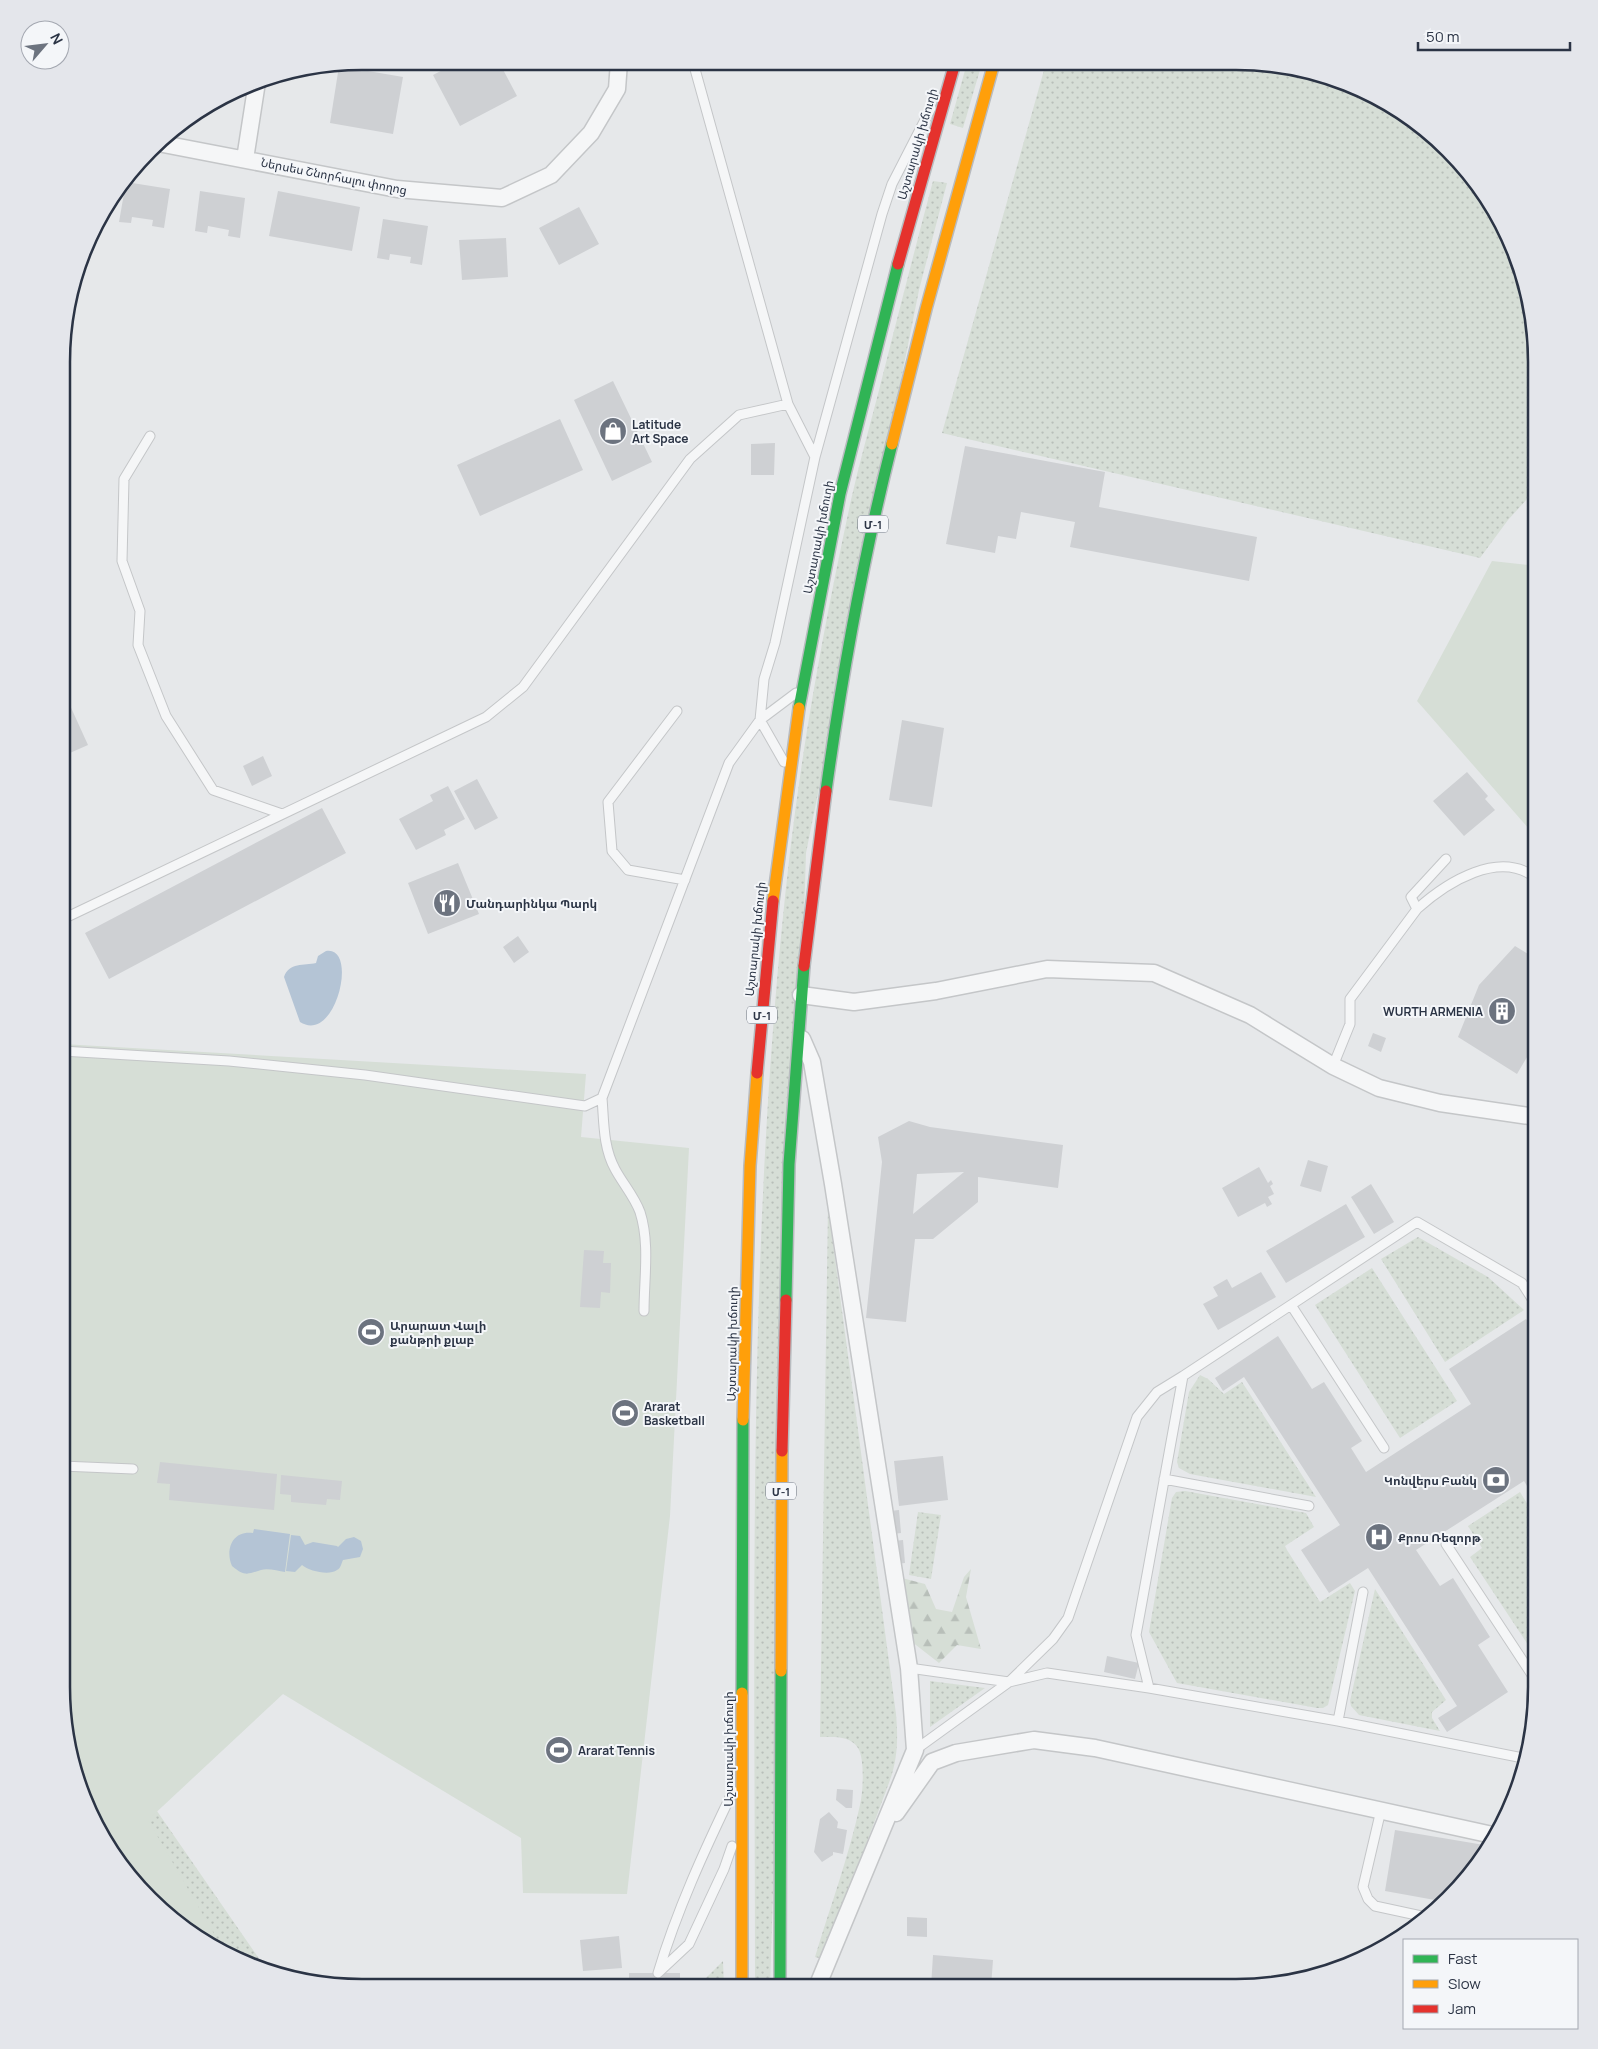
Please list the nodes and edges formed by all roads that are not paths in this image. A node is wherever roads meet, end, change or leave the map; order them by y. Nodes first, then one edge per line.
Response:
1 (618, 70) edge
2 (695, 70) edge
3 (952, 70) edge
4 (953, 70) edge
5 (992, 70) edge
6 (255, 90) edge
7 (166, 145) edge
8 (245, 159) junction
9 (788, 404) junction
10 (150, 436) dead end
11 (815, 457) junction
12 (802, 688) junction
13 (677, 711) dead end
14 (760, 720) junction
15 (789, 771) junction
16 (282, 814) junction
17 (1446, 859) dead end
18 (1528, 873) edge
19 (685, 880) junction
20 (1417, 909) junction
21 (70, 916) edge
22 (801, 996) junction
23 (798, 1031) junction
24 (70, 1051) edge
25 (1333, 1066) junction
26 (602, 1098) junction
27 (1528, 1116) edge
28 (1528, 1292) edge
29 (1291, 1305) junction
30 (644, 1311) dead end
31 (1183, 1376) junction
32 (1384, 1448) dead end
33 (70, 1466) edge
34 (133, 1469) dead end
35 (1164, 1479) junction
36 (1309, 1506) dead end
37 (1446, 1544) dead end
38 (1363, 1592) dead end
39 (910, 1668) junction
40 (1528, 1669) edge
41 (1009, 1682) junction
42 (1149, 1688) junction
43 (1338, 1721) junction
44 (915, 1750) junction
45 (1519, 1757) edge
46 (742, 1774) junction
47 (1380, 1810) junction
48 (742, 1815) junction
49 (1488, 1834) edge
50 (880, 1835) junction
51 (1419, 1915) edge
52 (742, 1979) edge
53 (780, 1979) edge
54 (820, 1979) edge

1 - 8 street, Ներսես Շնորհալու փողոց
2 - 9 lane
3 - 11 lane
4 - 12 highway, Աշտարակի խճուղի / Մ-1
5 - 22 highway, Մ-1
6 - 8 street
7 - 8 street, Ներսես Շնորհալու փողոց
9 - 11 lane
9 - 16 lane
10 - 16 lane
11 - 14 lane
12 - 14 lane
12 - 15 highway, Աշտարակի խճուղի / Մ-1
13 - 19 lane
14 - 15 lane
14 - 19 lane
15 - 46 highway, Աշտարակի խճուղի / Մ-1
16 - 21 lane
17 - 20 lane
18 - 20 lane
19 - 26 lane
20 - 25 lane
22 - 23 highway, Մ-1
22 - 25 street
23 - 39 street
23 - 53 highway, Մ-1
24 - 26 lane
25 - 27 street
26 - 30 lane
28 - 29 lane
29 - 31 lane
29 - 32 lane
31 - 35 lane
31 - 41 lane
33 - 34 lane
35 - 36 lane
35 - 42 lane
37 - 40 lane
38 - 43 lane
39 - 41 lane
39 - 44 street
41 - 42 lane
41 - 44 lane
42 - 43 lane
43 - 45 lane
44 - 50 street
46 - 48 highway, Աշտարակի խճուղի / Մ-1
46 - 48 lane
47 - 49 street
47 - 50 street
47 - 51 lane
48 - 52 highway, Աշտարակի խճուղի / Մ-1
50 - 54 street

